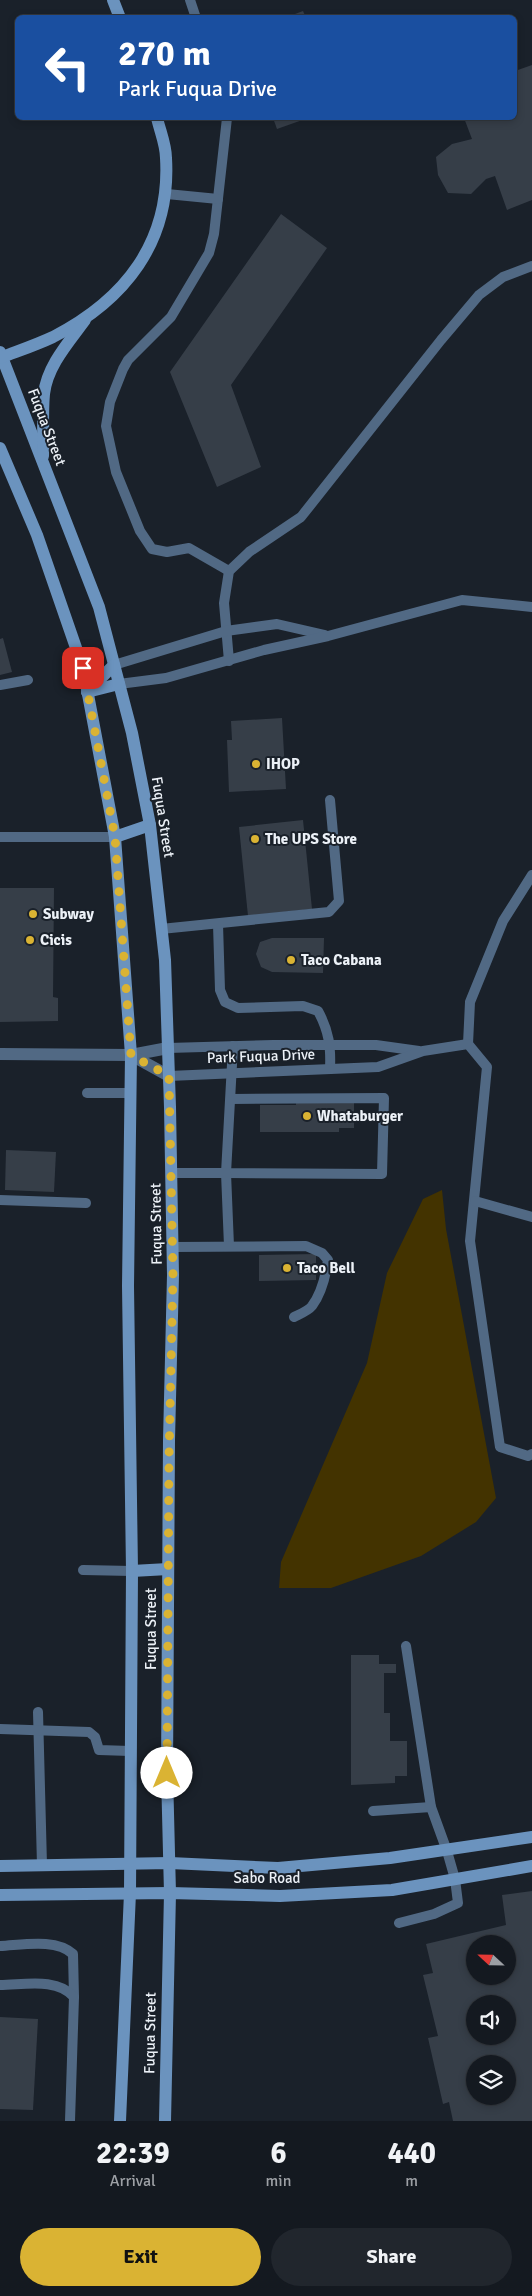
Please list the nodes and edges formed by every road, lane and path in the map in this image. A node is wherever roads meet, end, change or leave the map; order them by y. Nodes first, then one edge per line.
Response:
1 (113, 0) edge
2 (190, 0) edge
3 (119, 15) edge
4 (195, 15) edge
5 (157, 120) edge
6 (227, 120) edge
7 (167, 194) junction
8 (218, 199) junction
9 (532, 266) edge
10 (87, 317) junction
11 (1, 355) edge
12 (0, 448) edge
13 (43, 464) junction
14 (0, 466) edge
15 (13, 478) junction
16 (229, 572) junction
17 (532, 607) edge
18 (226, 631) junction
19 (328, 636) junction
20 (228, 661) junction
21 (114, 665) junction
22 (28, 680) dead end
23 (119, 684) junction
24 (0, 685) edge
25 (87, 692) junction
26 (330, 800) dead end
27 (150, 825) junction
28 (0, 836) edge
29 (115, 837) junction
30 (532, 875) edge
31 (218, 924) junction
32 (161, 929) junction
33 (468, 1044) junction
34 (233, 1046) junction
35 (331, 1046) junction
36 (168, 1048) junction
37 (423, 1051) junction
38 (0, 1054) edge
39 (131, 1055) junction
40 (330, 1069) junction
41 (233, 1074) junction
42 (169, 1076) junction
43 (87, 1093) dead end
44 (130, 1093) junction
45 (231, 1099) junction
46 (226, 1172) junction
47 (171, 1173) junction
48 (0, 1200) edge
49 (475, 1201) junction
50 (86, 1203) dead end
51 (532, 1217) edge
52 (229, 1246) junction
53 (172, 1247) junction
54 (294, 1317) dead end
55 (532, 1454) edge
56 (168, 1569) junction
57 (83, 1570) dead end
58 (132, 1571) junction
59 (406, 1646) dead end
60 (38, 1712) dead end
61 (0, 1729) edge
62 (39, 1731) junction
63 (130, 1751) junction
64 (431, 1807) junction
65 (373, 1811) dead end
66 (532, 1837) edge
67 (447, 1850) junction
68 (170, 1863) junction
69 (129, 1864) junction
70 (42, 1865) junction
71 (0, 1866) edge
72 (532, 1866) edge
73 (455, 1879) junction
74 (130, 1893) junction
75 (170, 1893) junction
76 (0, 1895) edge
77 (399, 1923) dead end
78 (0, 1946) edge
79 (0, 1985) edge
80 (74, 1996) junction
81 (70, 2121) edge
82 (120, 2121) edge
83 (165, 2121) edge

1 - 3 main road
2 - 4 lane
5 - 7 main road
6 - 8 lane
7 - 8 lane
7 - 10 main road
8 - 16 lane
9 - 16 lane
10 - 11 main road
10 - 13 main road
11 - 13 main road, Fuqua Street
12 - 15 main road, Fuqua Street
13 - 21 main road, Fuqua Street
14 - 15 main road
15 - 25 main road, Fuqua Street
16 - 18 lane
17 - 19 lane
18 - 19 lane
18 - 20 lane
18 - 21 lane
19 - 20 lane
20 - 23 lane
21 - 23 main road, Fuqua Street
21 - 25 main road
22 - 24 lane
23 - 25 main road
23 - 27 main road, Fuqua Street
25 - 29 main road, Fuqua Street
26 - 31 lane
27 - 29 main road
27 - 32 main road, Fuqua Street
28 - 29 lane
29 - 39 main road, Fuqua Street
30 - 33 lane
31 - 32 lane
31 - 35 lane
32 - 36 main road, Fuqua Street
33 - 37 lane
33 - 49 lane
34 - 35 lane, Park Fuqua Drive
34 - 36 lane, Park Fuqua Drive
34 - 41 lane
35 - 37 lane, Park Fuqua Drive
35 - 40 lane
36 - 39 street, Park Fuqua Drive
36 - 42 main road, Fuqua Street
37 - 40 lane, Park Fuqua Drive
38 - 39 street, Park Fuqua Drive
39 - 42 street, Park Fuqua Drive
39 - 44 main road, Fuqua Street
40 - 41 lane, Park Fuqua Drive
41 - 42 lane, Park Fuqua Drive
41 - 45 lane
42 - 47 main road, Fuqua Street
43 - 44 lane
44 - 58 main road, Fuqua Street
45 - 46 lane
45 - 46 lane
46 - 47 lane
46 - 52 lane
47 - 53 main road, Fuqua Street
48 - 50 lane
49 - 51 lane
49 - 55 lane
52 - 53 lane
52 - 54 lane
53 - 56 main road, Fuqua Street
56 - 58 main road
56 - 68 main road, Fuqua Street
57 - 58 lane
58 - 63 main road, Fuqua Street
59 - 64 lane
60 - 62 lane
61 - 62 lane
62 - 63 lane
62 - 70 lane
63 - 69 main road, Fuqua Street
64 - 65 lane
64 - 67 lane
66 - 67 main road, Sabo Road
67 - 68 main road, Sabo Road
67 - 73 lane
68 - 69 main road, Sabo Road
68 - 75 main road, Fuqua Street
69 - 70 main road, Sabo Road
69 - 74 main road, Fuqua Street
70 - 71 main road, Sabo Road
72 - 73 main road, Sabo Road
73 - 75 main road, Sabo Road
73 - 77 lane
74 - 75 main road, Sabo Road
74 - 76 main road, Sabo Road
74 - 82 main road, Fuqua Street
75 - 83 main road, Fuqua Street
78 - 80 lane
79 - 80 lane
80 - 81 lane

